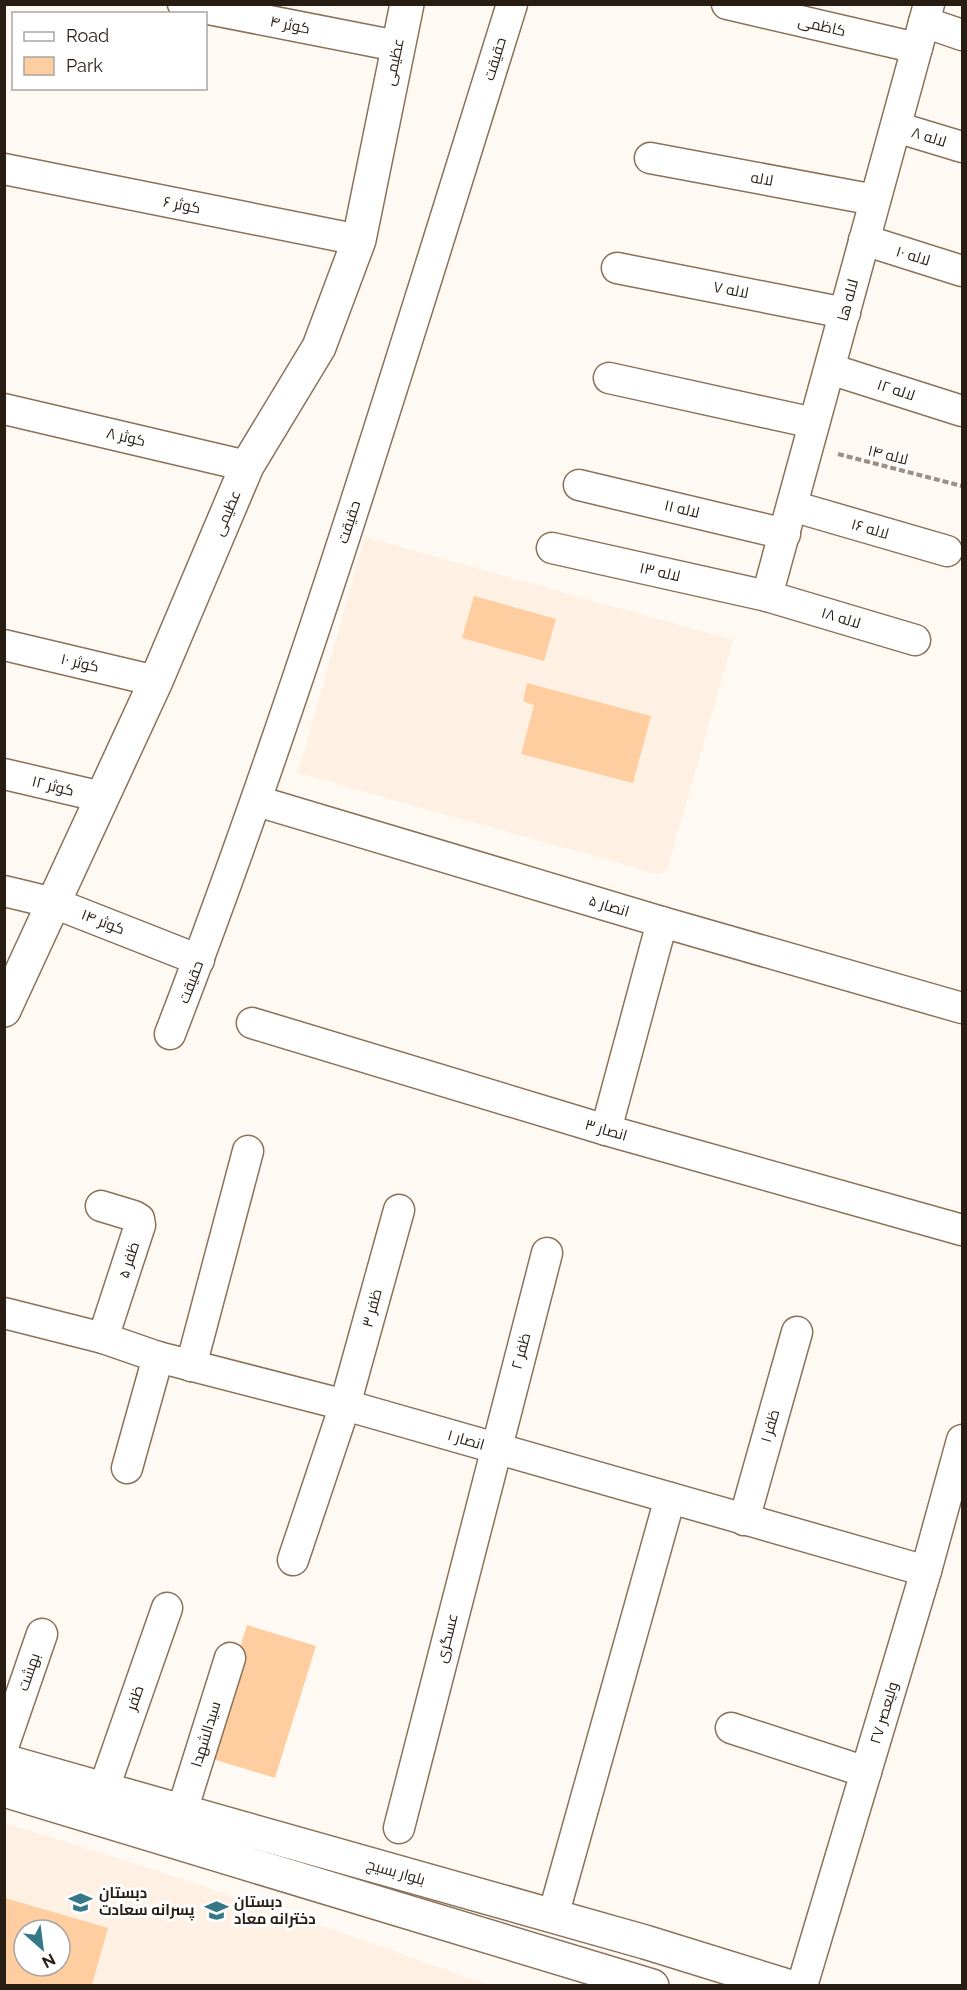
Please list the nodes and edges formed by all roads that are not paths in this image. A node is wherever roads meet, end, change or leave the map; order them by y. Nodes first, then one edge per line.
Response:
1 (183, 4) edge
2 (407, 4) edge
3 (512, 4) edge
4 (727, 4) edge
5 (923, 25) edge
6 (963, 35) edge
7 (397, 46) junction
8 (896, 127) junction
9 (963, 147) edge
10 (650, 158) dead end
11 (4, 169) edge
12 (875, 200) junction
13 (358, 240) junction
14 (864, 240) junction
15 (617, 268) dead end
16 (963, 271) edge
17 (845, 313) junction
18 (830, 369) junction
19 (609, 378) dead end
20 (4, 409) edge
21 (963, 411) edge
22 (811, 435) junction
23 (247, 466) junction
24 (579, 485) dead end
25 (788, 520) junction
26 (552, 548) dead end
27 (947, 551) dead end
28 (767, 596) junction
29 (915, 640) dead end
30 (4, 645) edge
31 (156, 681) junction
32 (4, 774) edge
33 (102, 798) junction
34 (257, 801) junction
35 (4, 891) edge
36 (54, 903) junction
37 (662, 922) junction
38 (199, 960) junction
39 (963, 1008) edge
40 (4, 1010) edge
41 (252, 1023) dead end
42 (170, 1034) dead end
43 (606, 1130) junction
44 (248, 1151) dead end
45 (101, 1206) dead end
46 (399, 1210) dead end
47 (963, 1230) edge
48 (547, 1253) dead end
49 (4, 1313) edge
50 (797, 1332) dead end
51 (103, 1338) junction
52 (158, 1357) junction
53 (191, 1366) junction
54 (345, 1405) junction
55 (962, 1444) edge
56 (496, 1449) junction
57 (127, 1468) dead end
58 (670, 1498) junction
59 (744, 1520) junction
60 (292, 1560) dead end
61 (926, 1571) junction
62 (167, 1608) dead end
63 (42, 1634) dead end
64 (230, 1658) dead end
65 (731, 1728) dead end
66 (4, 1744) edge
67 (4, 1761) edge
68 (866, 1772) junction
69 (104, 1788) junction
70 (4, 1790) edge
71 (182, 1811) junction
72 (399, 1828) dead end
73 (553, 1916) junction
74 (652, 1986) edge
75 (787, 1986) edge
76 (802, 1986) edge

1 - 7 street, کوثر ۴
2 - 7 street, عظیمی
3 - 34 street, حقیقت
4 - 5 street, کاظمی
5 - 6 street
5 - 8 street, لاله ها
7 - 13 street, عظیمی
8 - 9 street, لاله ۸
8 - 12 street, لاله ها
10 - 12 street, لاله
11 - 13 street, کوثر ۶
12 - 14 street, لاله ها
13 - 23 street, عظیمی
14 - 16 street, لاله ۱۰
14 - 17 street, لاله ها
15 - 17 street, لاله ۷
17 - 18 street, لاله ها
18 - 21 street, لاله ۱۲
18 - 22 street, لاله ها
19 - 22 street
20 - 23 street, کوثر ۸
22 - 25 street, لاله ها
23 - 31 street, عظیمی
24 - 25 street, لاله ۱۱
25 - 27 street, لاله ۱۶
25 - 28 street, لاله ها
26 - 28 street, لاله ۱۳
28 - 29 street, لاله ۱۸
30 - 31 street, کوثر ۱۰
31 - 33 street, عظیمی
32 - 33 street, کوثر ۱۲
33 - 36 street, عظیمی
34 - 37 street, انصار ۵
34 - 38 street, حقیقت
35 - 36 street, کوثر ۱۴
36 - 38 street, کوثر ۱۴
36 - 40 street, عظیمی
37 - 39 street, انصار ۵
37 - 43 street
38 - 42 street, حقیقت
41 - 43 street, انصار ۳
43 - 47 street, انصار ۳
44 - 53 street
45 - 51 street, ظفر ۵
46 - 54 street, ظفر ۳
48 - 56 street, ظفر ۲
49 - 51 street, انصار ۱
50 - 59 street, ظفر ۱
51 - 52 street, انصار ۱
52 - 53 street, انصار ۱
52 - 57 street
53 - 54 street, انصار ۱
54 - 56 street, انصار ۱
54 - 60 street, ظفر ۳
55 - 61 street, ولیعصر ۲۷
56 - 58 street, انصار ۱
56 - 72 street, عسگری
58 - 59 street, انصار ۱
58 - 73 street
59 - 61 street, انصار ۱
61 - 68 street, ولیعصر ۲۷
62 - 69 street, ظفر
63 - 66 street, بهشت
64 - 71 street, سیدالشهدا
65 - 68 street
67 - 69 street, بلوار بسیج
68 - 76 street, ولیعصر ۲۷
69 - 71 street, بلوار بسیج
70 - 74 street
71 - 73 street, بلوار بسیج
73 - 75 street, بلوار بسیج

